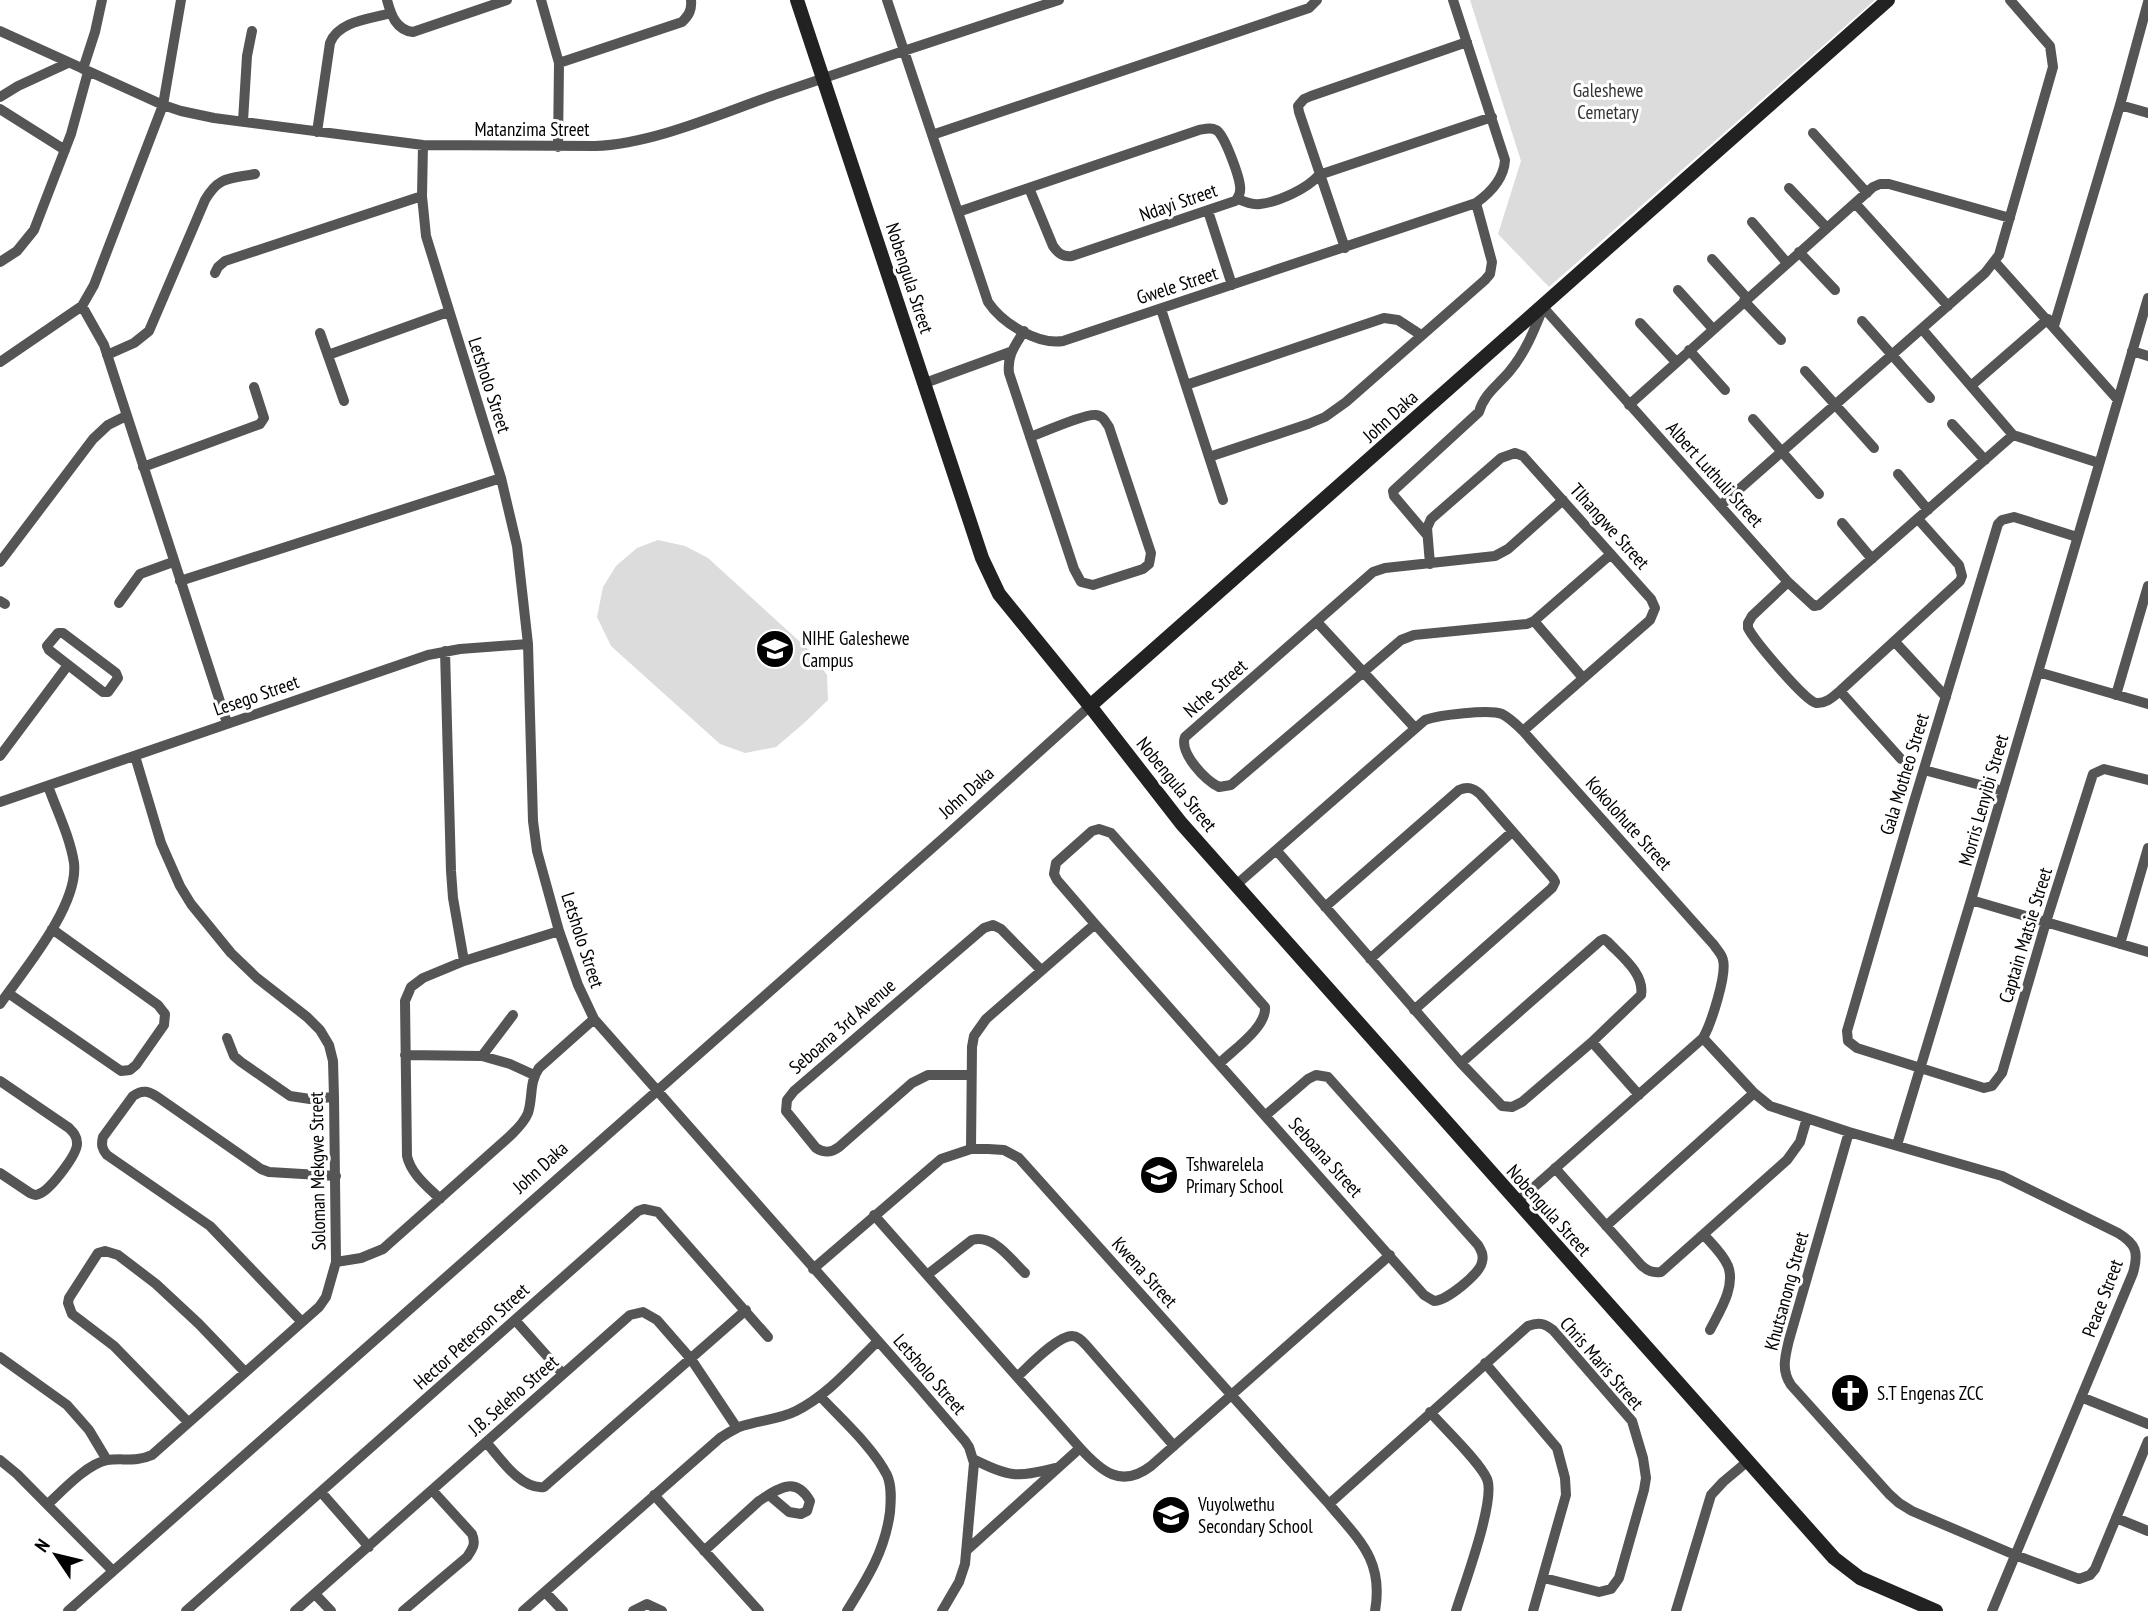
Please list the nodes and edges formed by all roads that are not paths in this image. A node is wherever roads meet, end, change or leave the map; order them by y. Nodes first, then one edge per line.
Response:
1 (102, 0) edge
2 (181, 0) edge
3 (387, 0) edge
4 (506, 0) edge
5 (541, 0) edge
6 (691, 0) edge
7 (797, 0) edge
8 (887, 0) edge
9 (1059, 0) edge
10 (1317, 0) edge
11 (1453, 0) edge
12 (1888, 0) edge
13 (2010, 0) edge
14 (2148, 2) edge
15 (391, 13) junction
16 (0, 31) edge
17 (252, 31) dead end
18 (1467, 42) junction
19 (903, 51) junction
20 (68, 63) junction
21 (559, 63) junction
22 (85, 71) junction
23 (824, 78) junction
24 (0, 97) edge
25 (163, 105) junction
26 (2120, 105) junction
27 (0, 108) edge
28 (2148, 113) edge
29 (1492, 117) junction
30 (243, 121) junction
31 (317, 132) junction
32 (1813, 133) dead end
33 (932, 135) junction
34 (423, 145) junction
35 (558, 147) junction
36 (65, 150) junction
37 (254, 174) dead end
38 (1320, 175) junction
39 (1029, 188) junction
40 (1789, 188) dead end
41 (1867, 193) junction
42 (422, 196) junction
43 (1238, 199) junction
44 (1476, 203) junction
45 (1855, 204) junction
46 (1208, 211) junction
47 (958, 212) junction
48 (2010, 218) junction
49 (1752, 222) dead end
50 (1827, 228) junction
51 (1345, 248) junction
52 (1799, 252) junction
53 (1712, 259) dead end
54 (1995, 261) junction
55 (0, 262) edge
56 (1787, 263) junction
57 (215, 273) dead end
58 (1232, 285) junction
59 (1678, 290) dead end
60 (1835, 290) dead end
61 (2148, 298) edge
62 (1746, 300) junction
63 (82, 306) junction
64 (1948, 306) junction
65 (1543, 307) junction
66 (1161, 309) junction
67 (448, 312) junction
68 (1862, 321) dead end
69 (2051, 322) junction
70 (1640, 323) dead end
71 (1713, 329) junction
72 (1922, 329) junction
73 (1024, 331) junction
74 (320, 333) dead end
75 (1421, 335) junction
76 (1781, 340) dead end
77 (1689, 350) junction
78 (2132, 351) junction
79 (1010, 352) junction
80 (107, 355) junction
81 (328, 355) junction
82 (1892, 355) junction
83 (2148, 356) edge
84 (1, 358) edge
85 (1676, 362) junction
86 (1805, 371) dead end
87 (925, 383) junction
88 (1186, 385) junction
89 (1972, 386) junction
90 (254, 387) dead end
91 (1725, 390) dead end
92 (1930, 398) dead end
93 (2118, 400) junction
94 (344, 401) dead end
95 (1629, 405) junction
96 (1835, 405) junction
97 (127, 416) junction
98 (1753, 419) dead end
99 (1952, 424) dead end
100 (2013, 435) junction
101 (1030, 437) junction
102 (1874, 448) dead end
103 (1782, 452) junction
104 (1209, 457) junction
105 (1985, 460) junction
106 (2099, 463) junction
107 (143, 467) junction
108 (1898, 474) dead end
109 (501, 478) junction
110 (1819, 494) dead end
111 (1223, 500) dead end
112 (1563, 500) junction
113 (1720, 506) junction
114 (1928, 510) junction
115 (1918, 519) junction
116 (1842, 523) dead end
117 (1427, 535) junction
118 (2077, 537) junction
119 (1611, 554) junction
120 (1872, 559) junction
121 (0, 562) edge
122 (173, 562) junction
123 (1430, 564) junction
124 (180, 581) junction
125 (1788, 582) junction
126 (2148, 586) edge
127 (119, 603) dead end
128 (1534, 621) junction
129 (1317, 622) junction
130 (1895, 642) junction
131 (528, 644) junction
132 (445, 652) junction
133 (68, 665) junction
134 (1363, 671) junction
135 (2038, 672) junction
136 (1583, 678) junction
137 (1840, 691) junction
138 (2116, 695) junction
139 (1946, 697) junction
140 (2148, 704) edge
141 (1090, 706) junction
142 (227, 723) junction
143 (1415, 728) junction
144 (1523, 731) junction
145 (0, 756) edge
146 (135, 756) junction
147 (1901, 759) dead end
148 (1924, 770) junction
149 (2148, 780) edge
150 (48, 786) junction
151 (2003, 791) junction
152 (0, 802) edge
153 (1512, 832) junction
154 (2148, 848) edge
155 (1277, 851) junction
156 (1236, 885) junction
157 (1971, 900) junction
158 (1325, 907) junction
159 (2046, 922) junction
160 (1095, 924) junction
161 (52, 929) junction
162 (559, 931) junction
163 (2120, 944) junction
164 (2148, 952) edge
165 (1370, 959) junction
166 (464, 961) junction
167 (1041, 970) junction
168 (8, 993) junction
169 (0, 1004) edge
170 (1414, 1010) junction
171 (513, 1015) dead end
172 (594, 1019) junction
173 (227, 1038) dead end
174 (1703, 1038) junction
175 (1592, 1042) junction
176 (405, 1055) junction
177 (482, 1056) junction
178 (1220, 1063) junction
179 (1461, 1063) junction
180 (1920, 1069) junction
181 (534, 1075) junction
182 (971, 1076) junction
183 (0, 1081) edge
184 (656, 1090) junction
185 (1754, 1093) junction
186 (1639, 1095) junction
187 (334, 1097) junction
188 (1266, 1115) junction
189 (1807, 1118) junction
190 (1849, 1132) junction
191 (1896, 1145) junction
192 (971, 1149) junction
193 (1555, 1168) junction
194 (0, 1173) edge
195 (336, 1176) junction
196 (440, 1199) junction
197 (1517, 1202) junction
198 (874, 1215) junction
199 (1606, 1226) junction
200 (1704, 1235) junction
201 (1390, 1255) junction
202 (336, 1262) junction
203 (813, 1269) junction
204 (1025, 1273) dead end
205 (927, 1275) junction
206 (746, 1310) junction
207 (515, 1320) junction
208 (302, 1322) junction
209 (1710, 1330) dead end
210 (768, 1337) dead end
211 (878, 1341) junction
212 (0, 1357) edge
213 (691, 1359) junction
214 (1485, 1363) junction
215 (245, 1372) junction
216 (563, 1374) junction
217 (1017, 1377) junction
218 (1231, 1395) junction
219 (820, 1396) junction
220 (2081, 1397) junction
221 (1430, 1412) junction
222 (188, 1422) junction
223 (2148, 1424) edge
224 (737, 1428) junction
225 (2148, 1441) edge
226 (485, 1442) junction
227 (1174, 1446) junction
228 (1080, 1448) junction
229 (973, 1459) junction
230 (0, 1460) edge
231 (107, 1460) junction
232 (1748, 1461) junction
233 (1059, 1468) junction
234 (432, 1490) junction
235 (321, 1492) junction
236 (654, 1495) junction
237 (769, 1495) dead end
238 (48, 1504) junction
239 (1329, 1504) junction
240 (2116, 1518) junction
241 (2148, 1531) edge
242 (369, 1547) junction
243 (967, 1550) junction
244 (704, 1551) junction
245 (2015, 1555) junction
246 (113, 1571) junction
247 (1544, 1578) junction
248 (545, 1592) junction
249 (315, 1594) junction
250 (68, 1611) edge
251 (186, 1611) edge
252 (295, 1611) edge
253 (331, 1611) edge
254 (403, 1611) edge
255 (523, 1611) edge
256 (562, 1611) edge
257 (633, 1611) edge
258 (662, 1611) edge
259 (759, 1611) edge
260 (847, 1611) edge
261 (942, 1611) edge
262 (1375, 1611) edge
263 (1456, 1611) edge
264 (1534, 1611) edge
265 (1676, 1611) edge
266 (1937, 1611) edge
267 (1992, 1611) edge

1 - 22 street
2 - 25 street
3 - 15 street
4 - 15 street
5 - 21 street
6 - 21 street
7 - 23 street, Nobengula Street
8 - 19 street, Gwele Street
9 - 19 street, Matanzima Street
10 - 33 street
11 - 18 street, Gwele Street
12 - 65 street, John Daka
13 - 48 street
14 - 26 street
15 - 31 street
16 - 20 street, Matanzima Street
17 - 30 street
18 - 29 street, Gwele Street
18 - 38 street
19 - 23 street, Matanzima Street
19 - 33 street, Gwele Street
20 - 22 street, Matanzima Street
20 - 24 street
21 - 35 street
22 - 25 street, Matanzima Street
22 - 36 street
23 - 35 street, Matanzima Street
23 - 87 street, Nobengula Street
25 - 30 street, Matanzima Street
25 - 63 street
26 - 28 street
26 - 69 street
27 - 36 street
29 - 38 street
29 - 44 street, Gwele Street
30 - 31 street, Matanzima Street
31 - 34 street, Matanzima Street
32 - 41 street
33 - 47 street, Gwele Street
34 - 35 street, Matanzima Street
34 - 42 street, Letsholo Street
36 - 55 street
37 - 80 street
38 - 43 street
38 - 51 street
39 - 43 street, Ndayi Street
39 - 46 street, Ndayi Street
39 - 47 street, Ndayi Street
40 - 50 street
41 - 45 street
41 - 48 street
42 - 57 street
42 - 67 street, Letsholo Street
43 - 46 street, Ndayi Street
44 - 51 street, Gwele Street
44 - 75 street
45 - 50 street
45 - 64 street
46 - 58 street
47 - 73 street, Gwele Street
48 - 54 street
49 - 56 street
50 - 52 street
51 - 58 street, Gwele Street
52 - 56 street
52 - 60 street
53 - 62 street
54 - 64 street
54 - 69 street
56 - 62 street
58 - 66 street, Gwele Street
59 - 71 street
61 - 78 street, Morris Lenyibi Street
62 - 71 street
62 - 76 street
63 - 80 street
63 - 84 street
64 - 72 street
65 - 95 street, Albert Luthuli Street
65 - 117 street
65 - 141 street, John Daka
66 - 73 street, Gwele Street
66 - 88 street
67 - 81 street
67 - 109 street, Letsholo Street
68 - 82 street
69 - 89 street
69 - 93 street
70 - 85 street
71 - 77 street
72 - 82 street
72 - 89 street
73 - 79 street
74 - 81 street
75 - 88 street
75 - 104 street
77 - 85 street
77 - 91 street
78 - 83 street
78 - 93 street, Morris Lenyibi Street
79 - 87 street
79 - 101 street
80 - 97 street
81 - 94 street
82 - 92 street
82 - 96 street
85 - 95 street
86 - 96 street
87 - 141 street, Nobengula Street
88 - 104 street
89 - 100 street
90 - 107 street
93 - 106 street, Morris Lenyibi Street
95 - 113 street, Albert Luthuli Street
96 - 102 street
96 - 103 street
97 - 107 street
97 - 121 street
98 - 103 street
99 - 105 street
100 - 105 street, Albert Luthuli Street
100 - 106 street
101 - 101 street
103 - 110 street
103 - 113 street
104 - 111 street
105 - 114 street, Albert Luthuli Street
106 - 118 street, Morris Lenyibi Street
107 - 122 street
108 - 114 street
109 - 124 street
109 - 131 street, Letsholo Street
112 - 117 street, Tlhangwe Street
112 - 119 street, Tlhangwe Street
112 - 123 street, Nche Street
113 - 125 street, Albert Luthuli Street
114 - 115 street, Albert Luthuli Street
115 - 120 street, Albert Luthuli Street
115 - 130 street
116 - 120 street
117 - 123 street
118 - 135 street, Morris Lenyibi Street
118 - 139 street, Gala Motheo Street
119 - 128 street
119 - 136 street, Tlhangwe Street
120 - 125 street, Albert Luthuli Street
122 - 124 street
122 - 127 street
123 - 129 street, Nche Street
124 - 142 street
125 - 137 street
126 - 138 street
128 - 134 street, Nche Street
128 - 136 street
129 - 134 street
129 - 134 street, Nche Street
130 - 137 street
130 - 139 street
131 - 132 street, Lesego Street
131 - 162 street, Letsholo Street
132 - 142 street, Lesego Street
132 - 166 street
133 - 133 street
133 - 145 street
134 - 143 street
135 - 138 street
135 - 151 street, Morris Lenyibi Street
136 - 144 street, Tlhangwe Street
137 - 147 street
138 - 140 street
139 - 148 street, Gala Motheo Street
141 - 156 street, Nobengula Street
141 - 184 street, John Daka
142 - 146 street, Lesego Street
143 - 144 street, Kokolohute Street
143 - 155 street, Kokolohute Street
144 - 174 street, Kokolohute Street
146 - 150 street, Lesego Street
146 - 187 street, Soloman Mekgwe Street
148 - 151 street
148 - 180 street, Gala Motheo Street
149 - 159 street, Captain Matsie Street
150 - 152 street, Lesego Street
150 - 161 street
151 - 157 street, Morris Lenyibi Street
153 - 158 street
153 - 165 street
153 - 170 street
154 - 163 street
155 - 156 street, Kokolohute Street
155 - 158 street
156 - 197 street, Nobengula Street
157 - 159 street
157 - 180 street, Morris Lenyibi Street
158 - 165 street
159 - 163 street
159 - 180 street, Captain Matsie Street
160 - 167 street
160 - 178 street, Seboana Street
160 - 178 street, Seboana Street
161 - 168 street
161 - 168 street
162 - 166 street
162 - 172 street, Letsholo Street
163 - 164 street
165 - 170 street
166 - 176 street
167 - 182 street
167 - 182 street, Seboana 3rd Avenue
168 - 169 street
170 - 179 street
171 - 177 street
172 - 181 street
172 - 184 street, Letsholo Street
173 - 187 street
174 - 185 street, Peace Street
174 - 186 street, Kokolohute Street
175 - 179 street
175 - 179 street
175 - 186 street
176 - 177 street
176 - 196 street
177 - 181 street
178 - 188 street, Seboana Street
180 - 191 street, Morris Lenyibi Street
181 - 196 street
182 - 192 street
183 - 194 street
184 - 203 street, Letsholo Street
184 - 246 street, John Daka
185 - 189 street, Peace Street
185 - 199 street
186 - 193 street, Kokolohute Street
187 - 195 street, Soloman Mekgwe Street
188 - 201 street, Seboana Street
188 - 201 street, Seboana Street
189 - 190 street, Peace Street
189 - 200 street
190 - 191 street, Peace Street
190 - 245 street, Khutsanong Street
191 - 220 street, Peace Street
192 - 198 street, Kwena Street
192 - 218 street, Kwena Street
193 - 197 street, Kokolohute Street
193 - 199 street
195 - 202 street, Soloman Mekgwe Street
195 - 208 street
196 - 202 street
197 - 232 street, Nobengula Street
198 - 203 street, Kwena Street
198 - 205 street
199 - 200 street
200 - 209 street
201 - 218 street
202 - 208 street, Soloman Mekgwe Street
203 - 211 street, Letsholo Street
204 - 205 street
205 - 217 street
206 - 207 street, Hector Peterson Street
206 - 210 street, Hector Peterson Street
206 - 213 street
207 - 216 street
207 - 235 street, Hector Peterson Street
208 - 215 street, Soloman Mekgwe Street
211 - 219 street
211 - 229 street, Letsholo Street
212 - 231 street
213 - 216 street, J.B. Seleho Street
213 - 224 street, J.B. Seleho Street
213 - 226 street
214 - 221 street, Chris Maris Street
214 - 247 street
214 - 247 street, Chris Maris Street
215 - 222 street, Soloman Mekgwe Street
215 - 222 street
216 - 226 street, J.B. Seleho Street
217 - 227 street
217 - 228 street
218 - 227 street
218 - 239 street, Kwena Street
219 - 224 street
219 - 260 street
220 - 223 street
220 - 245 street, Peace Street
221 - 239 street, Chris Maris Street
221 - 263 street
222 - 231 street, Soloman Mekgwe Street
224 - 236 street
225 - 240 street
226 - 234 street, J.B. Seleho Street
227 - 228 street
228 - 233 street
229 - 233 street
229 - 243 street
230 - 238 street
231 - 238 street, Soloman Mekgwe Street
232 - 265 street
232 - 266 street, Nobengula Street
233 - 243 street
234 - 242 street, J.B. Seleho Street
234 - 254 street
235 - 242 street
235 - 251 street, Hector Peterson Street
236 - 244 street
236 - 248 street
237 - 244 street
238 - 246 street
239 - 262 street, Kwena Street
240 - 241 street
240 - 245 street, Khutsanong Street
242 - 249 street, J.B. Seleho Street
243 - 261 street
244 - 259 street
245 - 267 street, Peace Street
246 - 250 street, John Daka
247 - 264 street
248 - 255 street
248 - 256 street
249 - 252 street, J.B. Seleho Street
249 - 253 street
257 - 258 street

